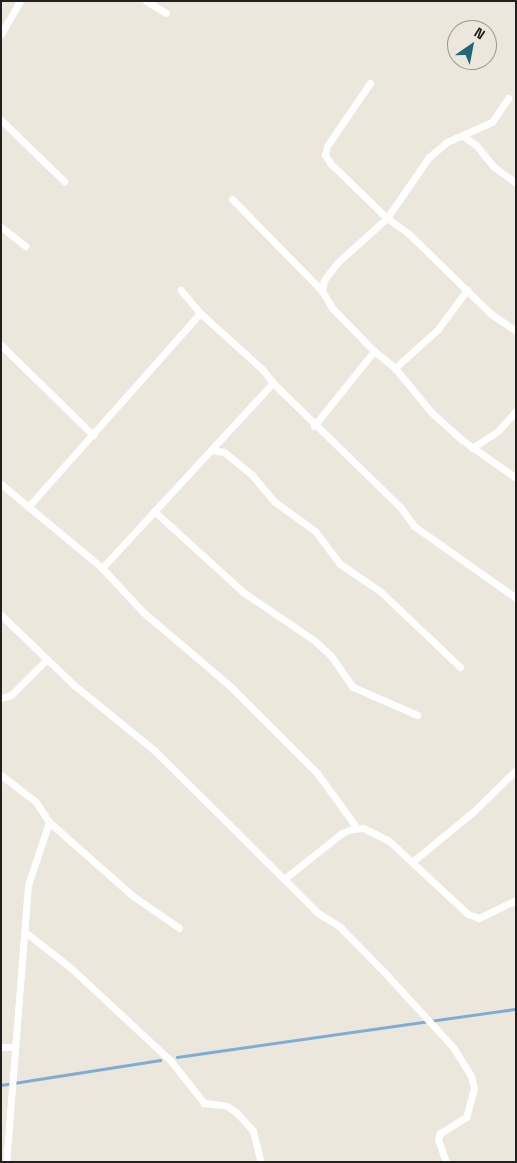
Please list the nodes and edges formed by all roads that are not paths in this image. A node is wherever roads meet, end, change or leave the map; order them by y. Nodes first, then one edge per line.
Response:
1 (20, 1) edge
2 (146, 1) edge
3 (166, 13) dead end
4 (1, 34) edge
5 (370, 83) dead end
6 (508, 98) dead end
7 (1, 120) edge
8 (463, 136) junction
9 (64, 181) dead end
10 (516, 182) edge
11 (232, 199) dead end
12 (387, 218) junction
13 (1, 227) edge
14 (25, 246) dead end
15 (181, 290) dead end
16 (467, 290) junction
17 (322, 291) junction
18 (200, 313) junction
19 (516, 331) edge
20 (1, 345) edge
21 (374, 351) junction
22 (394, 368) junction
23 (273, 383) junction
24 (516, 411) edge
25 (314, 426) junction
26 (93, 435) junction
27 (472, 448) junction
28 (211, 450) junction
29 (516, 478) edge
30 (1, 484) edge
31 (28, 507) junction
32 (154, 511) junction
33 (102, 568) junction
34 (516, 598) edge
35 (1, 615) edge
36 (47, 659) junction
37 (460, 667) dead end
38 (1, 698) edge
39 (417, 715) dead end
40 (516, 770) edge
41 (1, 775) edge
42 (49, 822) junction
43 (357, 828) junction
44 (412, 862) junction
45 (284, 879) junction
46 (516, 900) edge
47 (178, 928) dead end
48 (25, 932) junction
49 (1, 1047) edge
50 (15, 1048) junction
51 (6, 1162) edge
52 (261, 1162) edge
53 (446, 1162) edge

1 - 4 street
2 - 3 street
5 - 12 street
6 - 8 street
7 - 9 street
8 - 10 street
8 - 12 street
11 - 17 street
12 - 16 street
12 - 17 street
13 - 14 street
15 - 18 street
16 - 19 street
16 - 22 street
17 - 21 street
18 - 23 street
18 - 26 street
20 - 26 street
21 - 22 street
21 - 25 street
22 - 27 street
23 - 25 street
23 - 28 street
24 - 27 street
25 - 34 street
26 - 31 street
27 - 29 street
28 - 32 street
28 - 37 street
30 - 31 street
31 - 33 street
32 - 33 street
32 - 39 street
33 - 43 street
35 - 36 street
36 - 38 street
36 - 45 street
40 - 44 street
41 - 42 street
42 - 47 street
42 - 48 street
43 - 44 street
43 - 45 street
44 - 46 street
45 - 53 street
48 - 50 street
48 - 52 street
49 - 50 street
50 - 51 street

